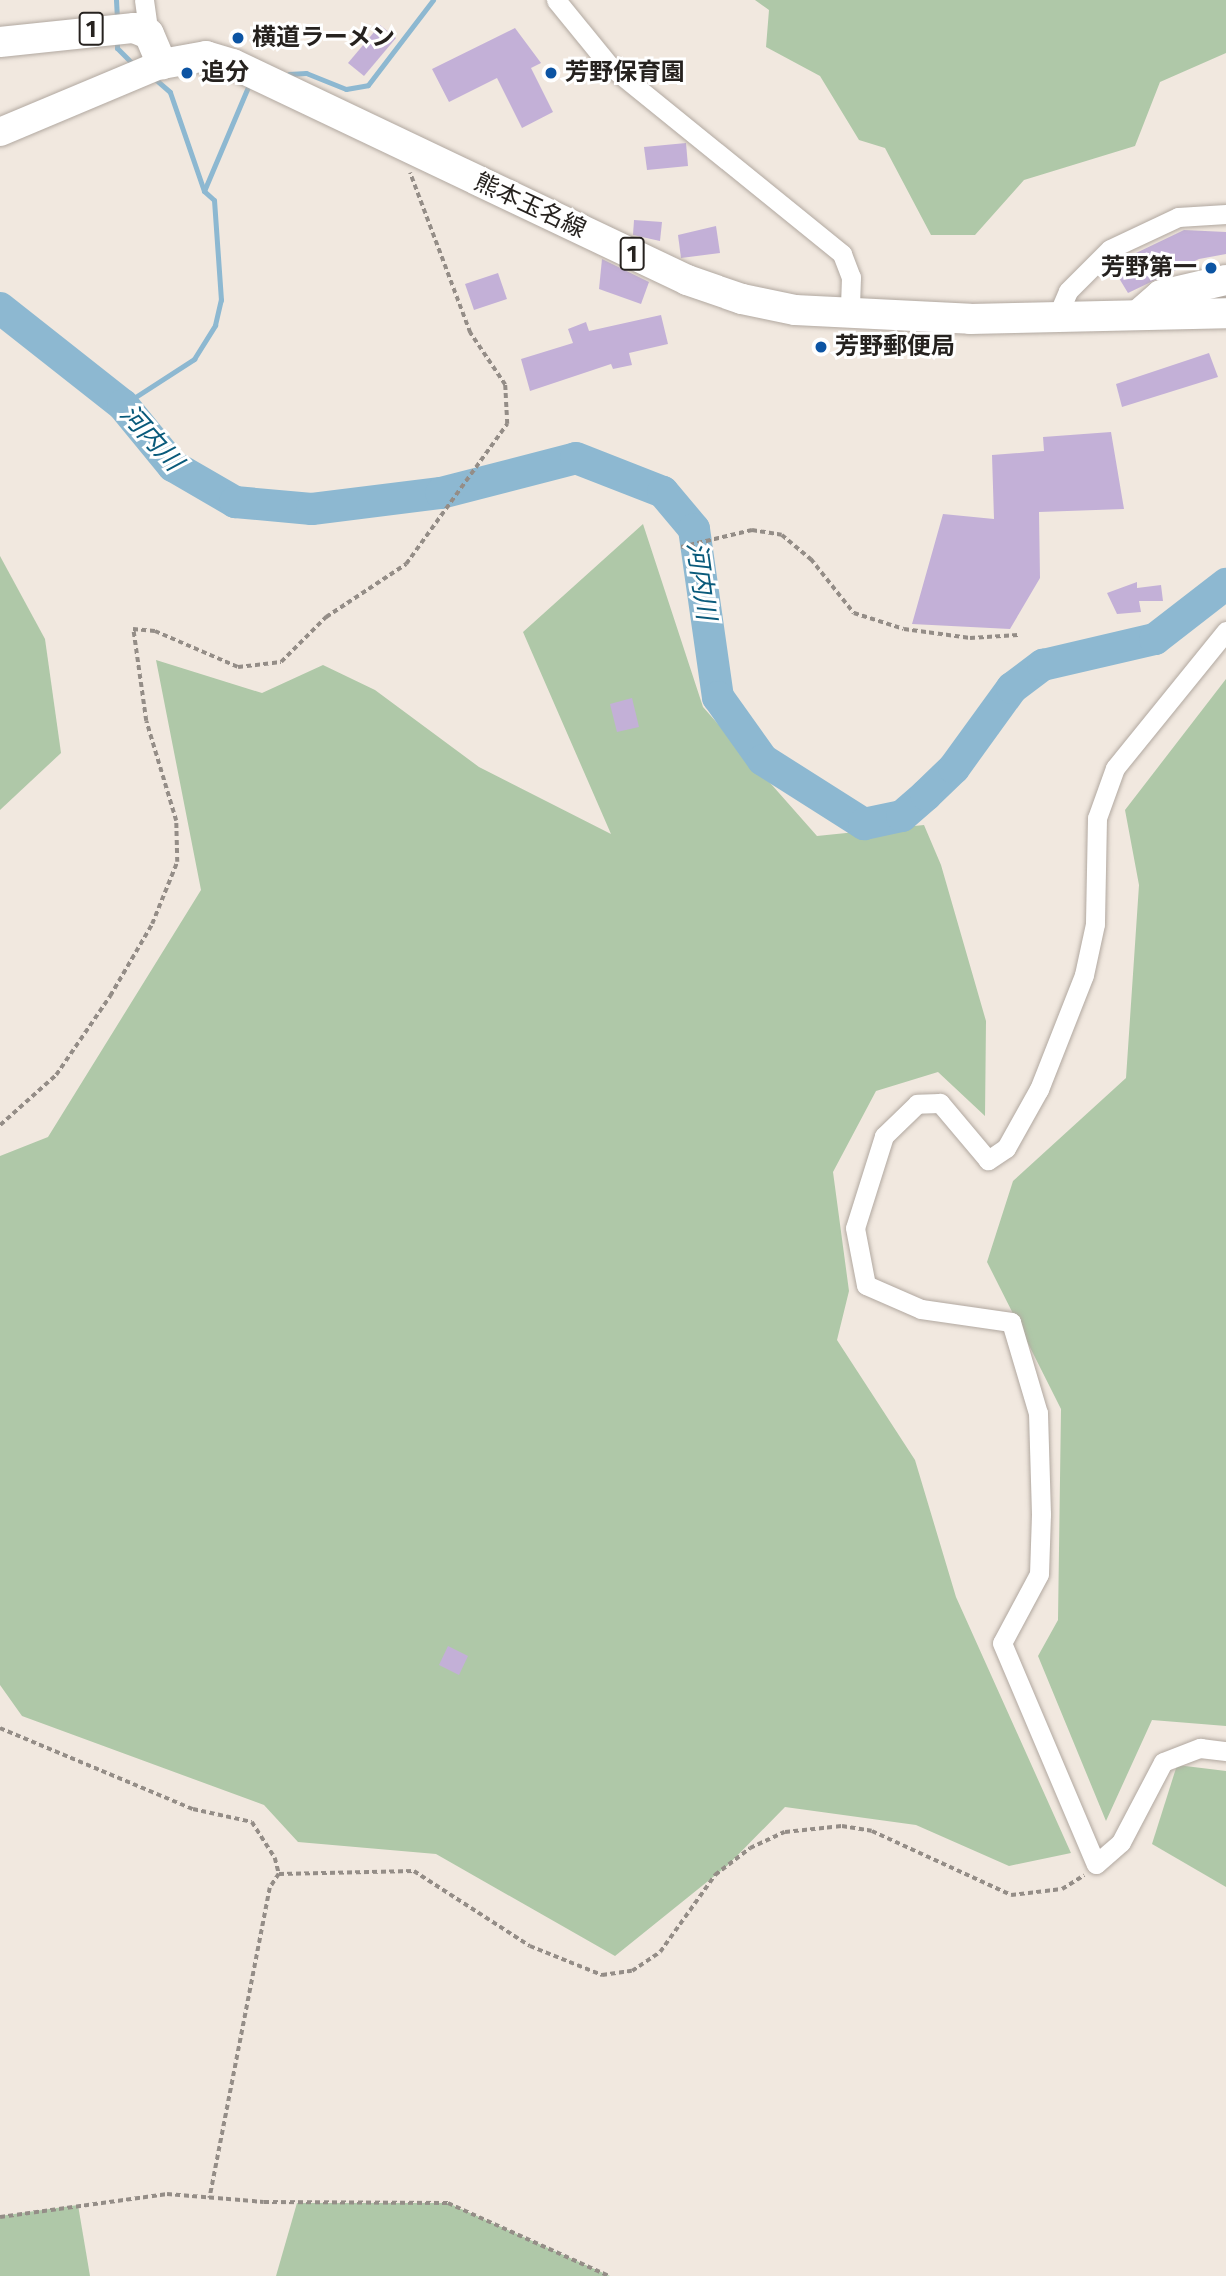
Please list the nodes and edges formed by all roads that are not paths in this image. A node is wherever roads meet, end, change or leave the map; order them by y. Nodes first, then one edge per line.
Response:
1 (144, 0) edge
2 (556, 0) edge
3 (149, 34) junction
4 (0, 43) edge
5 (162, 64) junction
6 (0, 132) edge
7 (1226, 214) edge
8 (1226, 280) edge
9 (1226, 313) edge
10 (850, 314) junction
11 (1138, 315) junction
12 (1057, 317) junction
13 (1226, 631) edge
14 (1226, 1751) edge

1 - 3 street
2 - 10 street
3 - 4 main road, 1
3 - 5 main road
5 - 6 main road
5 - 10 main road, 熊本玉名線 / 1
7 - 12 street
8 - 11 main road
9 - 11 main road, 熊本玉名線 / 1
10 - 12 main road, 熊本玉名線 / 1
11 - 12 main road, 熊本玉名線 / 1
13 - 14 street

